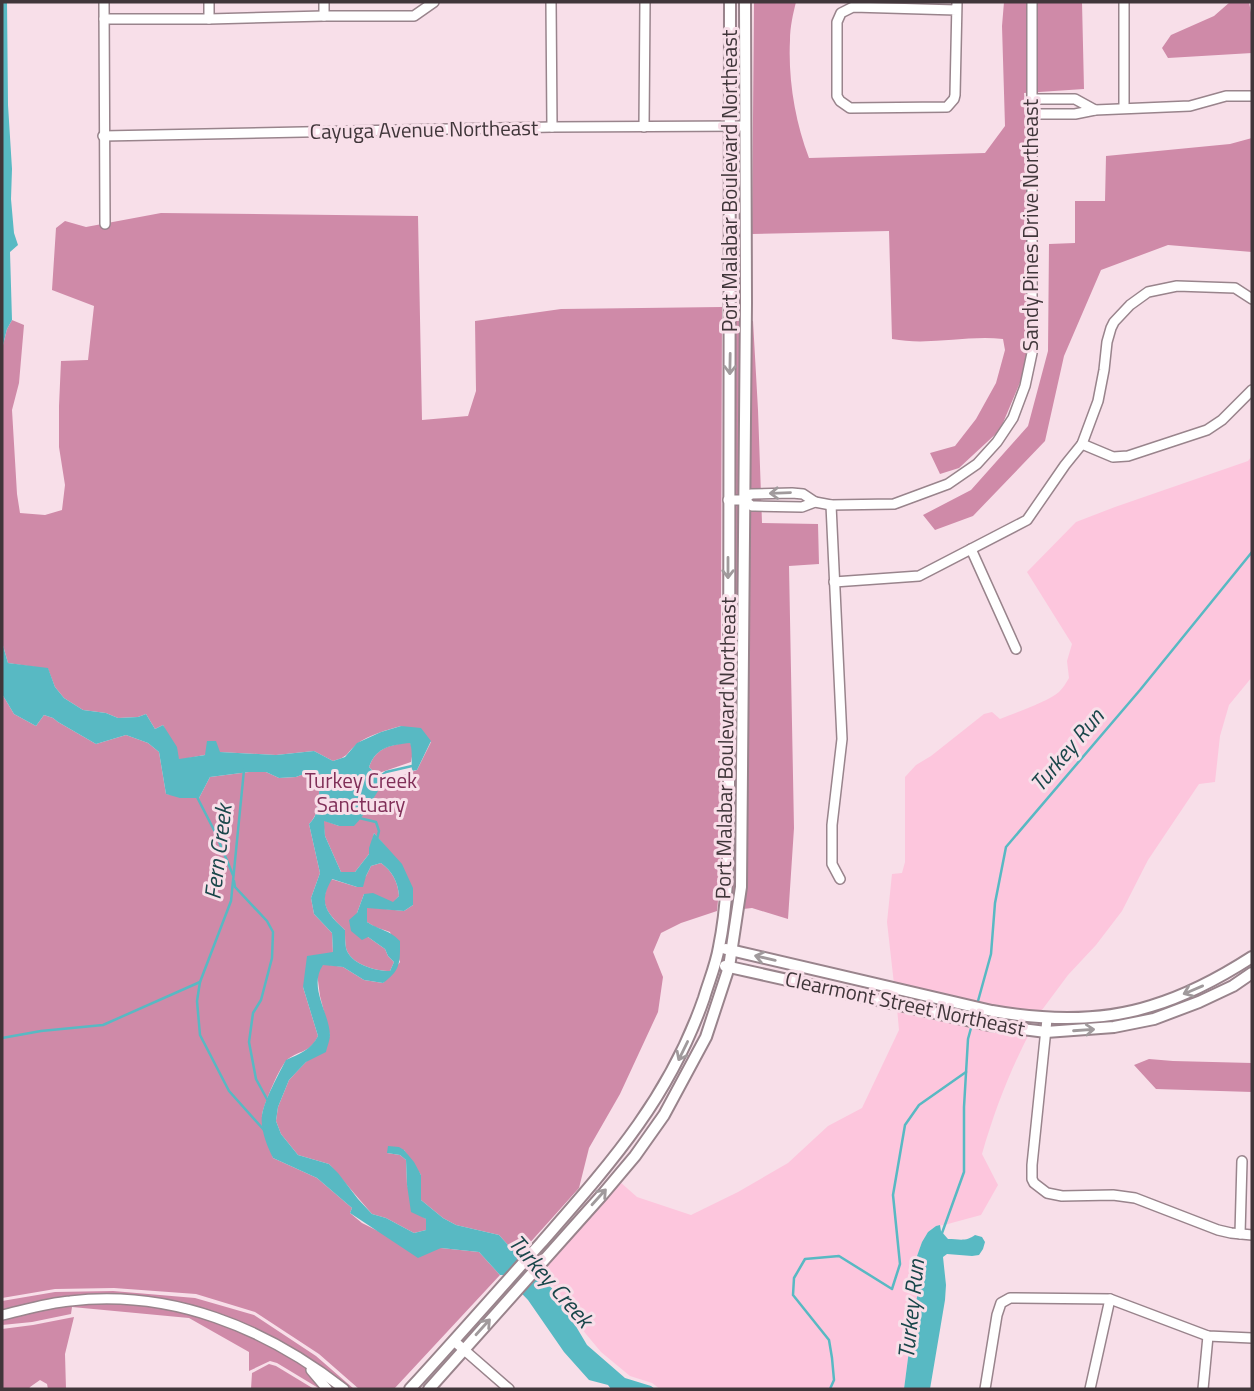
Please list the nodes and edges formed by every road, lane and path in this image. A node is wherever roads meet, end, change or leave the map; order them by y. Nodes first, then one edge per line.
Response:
1 (104, 2) edge
2 (209, 2) edge
3 (324, 2) edge
4 (434, 2) edge
5 (551, 2) edge
6 (645, 2) edge
7 (730, 2) edge
8 (745, 2) edge
9 (1032, 2) edge
10 (1124, 2) edge
11 (957, 6) edge
12 (324, 16) junction
13 (104, 19) junction
14 (209, 19) junction
15 (1252, 96) edge
16 (1032, 99) junction
17 (1065, 99) junction
18 (1124, 108) junction
19 (1095, 110) junction
20 (1032, 114) junction
21 (1066, 114) junction
22 (729, 126) junction
23 (744, 126) junction
24 (552, 127) junction
25 (644, 127) junction
26 (103, 136) junction
27 (105, 224) dead end
28 (730, 237) junction
29 (745, 237) junction
30 (1252, 299) edge
31 (1252, 390) edge
32 (1082, 444) junction
33 (728, 500) junction
34 (744, 500) junction
35 (815, 502) junction
36 (831, 506) junction
37 (971, 549) junction
38 (834, 582) junction
39 (1016, 649) dead end
40 (840, 879) dead end
41 (719, 947) junction
42 (732, 950) junction
43 (1252, 957) edge
44 (715, 964) junction
45 (729, 967) junction
46 (1252, 973) edge
47 (1047, 1019) junction
48 (693, 1030) junction
49 (1046, 1032) junction
50 (706, 1037) junction
51 (652, 1106) junction
52 (664, 1115) junction
53 (1242, 1161) dead end
54 (1240, 1234) junction
55 (1252, 1235) edge
56 (1110, 1299) junction
57 (2, 1315) edge
58 (1209, 1336) junction
59 (1252, 1338) edge
60 (454, 1341) junction
61 (463, 1349) junction
62 (304, 1360) junction
63 (327, 1389) edge
64 (344, 1389) edge
65 (410, 1389) edge
66 (429, 1389) edge
67 (509, 1389) edge
68 (985, 1389) edge
69 (1090, 1389) edge
70 (1203, 1389) edge

1 - 13 street
2 - 14 street
3 - 12 street
4 - 12 street
5 - 24 street
6 - 25 street
7 - 22 street, Port Malabar Boulevard Northeast
8 - 23 street, Port Malabar Boulevard Northeast
9 - 16 street, Sandy Pines Drive Northeast
10 - 18 street
11 - 11 street
12 - 14 street
13 - 14 street
13 - 26 street
15 - 18 street
16 - 17 street
16 - 20 street, Sandy Pines Drive Northeast
17 - 19 street
17 - 21 street
18 - 19 street
19 - 21 street
20 - 21 street
20 - 36 street, Sandy Pines Drive Northeast
22 - 23 street, Cayuga Avenue Northeast
22 - 25 street, Cayuga Avenue Northeast
22 - 28 street, Port Malabar Boulevard Northeast
23 - 29 street, Port Malabar Boulevard Northeast
24 - 25 street, Cayuga Avenue Northeast
24 - 26 street, Cayuga Avenue Northeast
26 - 27 street
28 - 29 street
28 -> 33 street, Port Malabar Boulevard Northeast
29 - 34 street, Port Malabar Boulevard Northeast
30 - 32 street
31 - 32 street
32 - 37 street
33 - 34 street, Sandy Pines Drive Northeast
33 -> 41 street, Port Malabar Boulevard Northeast
34 - 35 street, Sandy Pines Drive Northeast
35 -> 34 street
34 - 42 street, Port Malabar Boulevard Northeast
35 - 36 street, Sandy Pines Drive Northeast
36 - 38 street
37 - 38 street
37 - 39 street
38 - 40 street
41 - 42 street, Clearmont Street Northeast
41 - 44 street, Port Malabar Boulevard Northeast
42 - 45 street, Port Malabar Boulevard Northeast
47 -> 42 street, Clearmont Street Northeast
43 -> 47 street, Clearmont Street Northeast
44 - 45 street, Clearmont Street Northeast
44 - 48 street, Port Malabar Boulevard Northeast
45 - 49 street, Clearmont Street Northeast
45 - 50 street, Port Malabar Boulevard Northeast
49 -> 46 street, Clearmont Street Northeast
47 - 49 street
48 - 50 street
48 -> 51 street, Port Malabar Boulevard Northeast
49 - 54 street
50 - 52 street, Port Malabar Boulevard Northeast
51 - 52 street
51 - 60 street, Port Malabar Boulevard Northeast
61 -> 52 street, Port Malabar Boulevard Northeast
53 - 54 street
54 - 55 street
56 - 58 street
56 - 68 street
56 - 69 street
57 - 62 street
58 - 59 street
58 - 70 street
60 - 61 street
60 - 65 street, Port Malabar Boulevard Northeast
61 - 66 street, Port Malabar Boulevard Northeast
61 - 67 street
62 - 63 street
62 - 64 street

